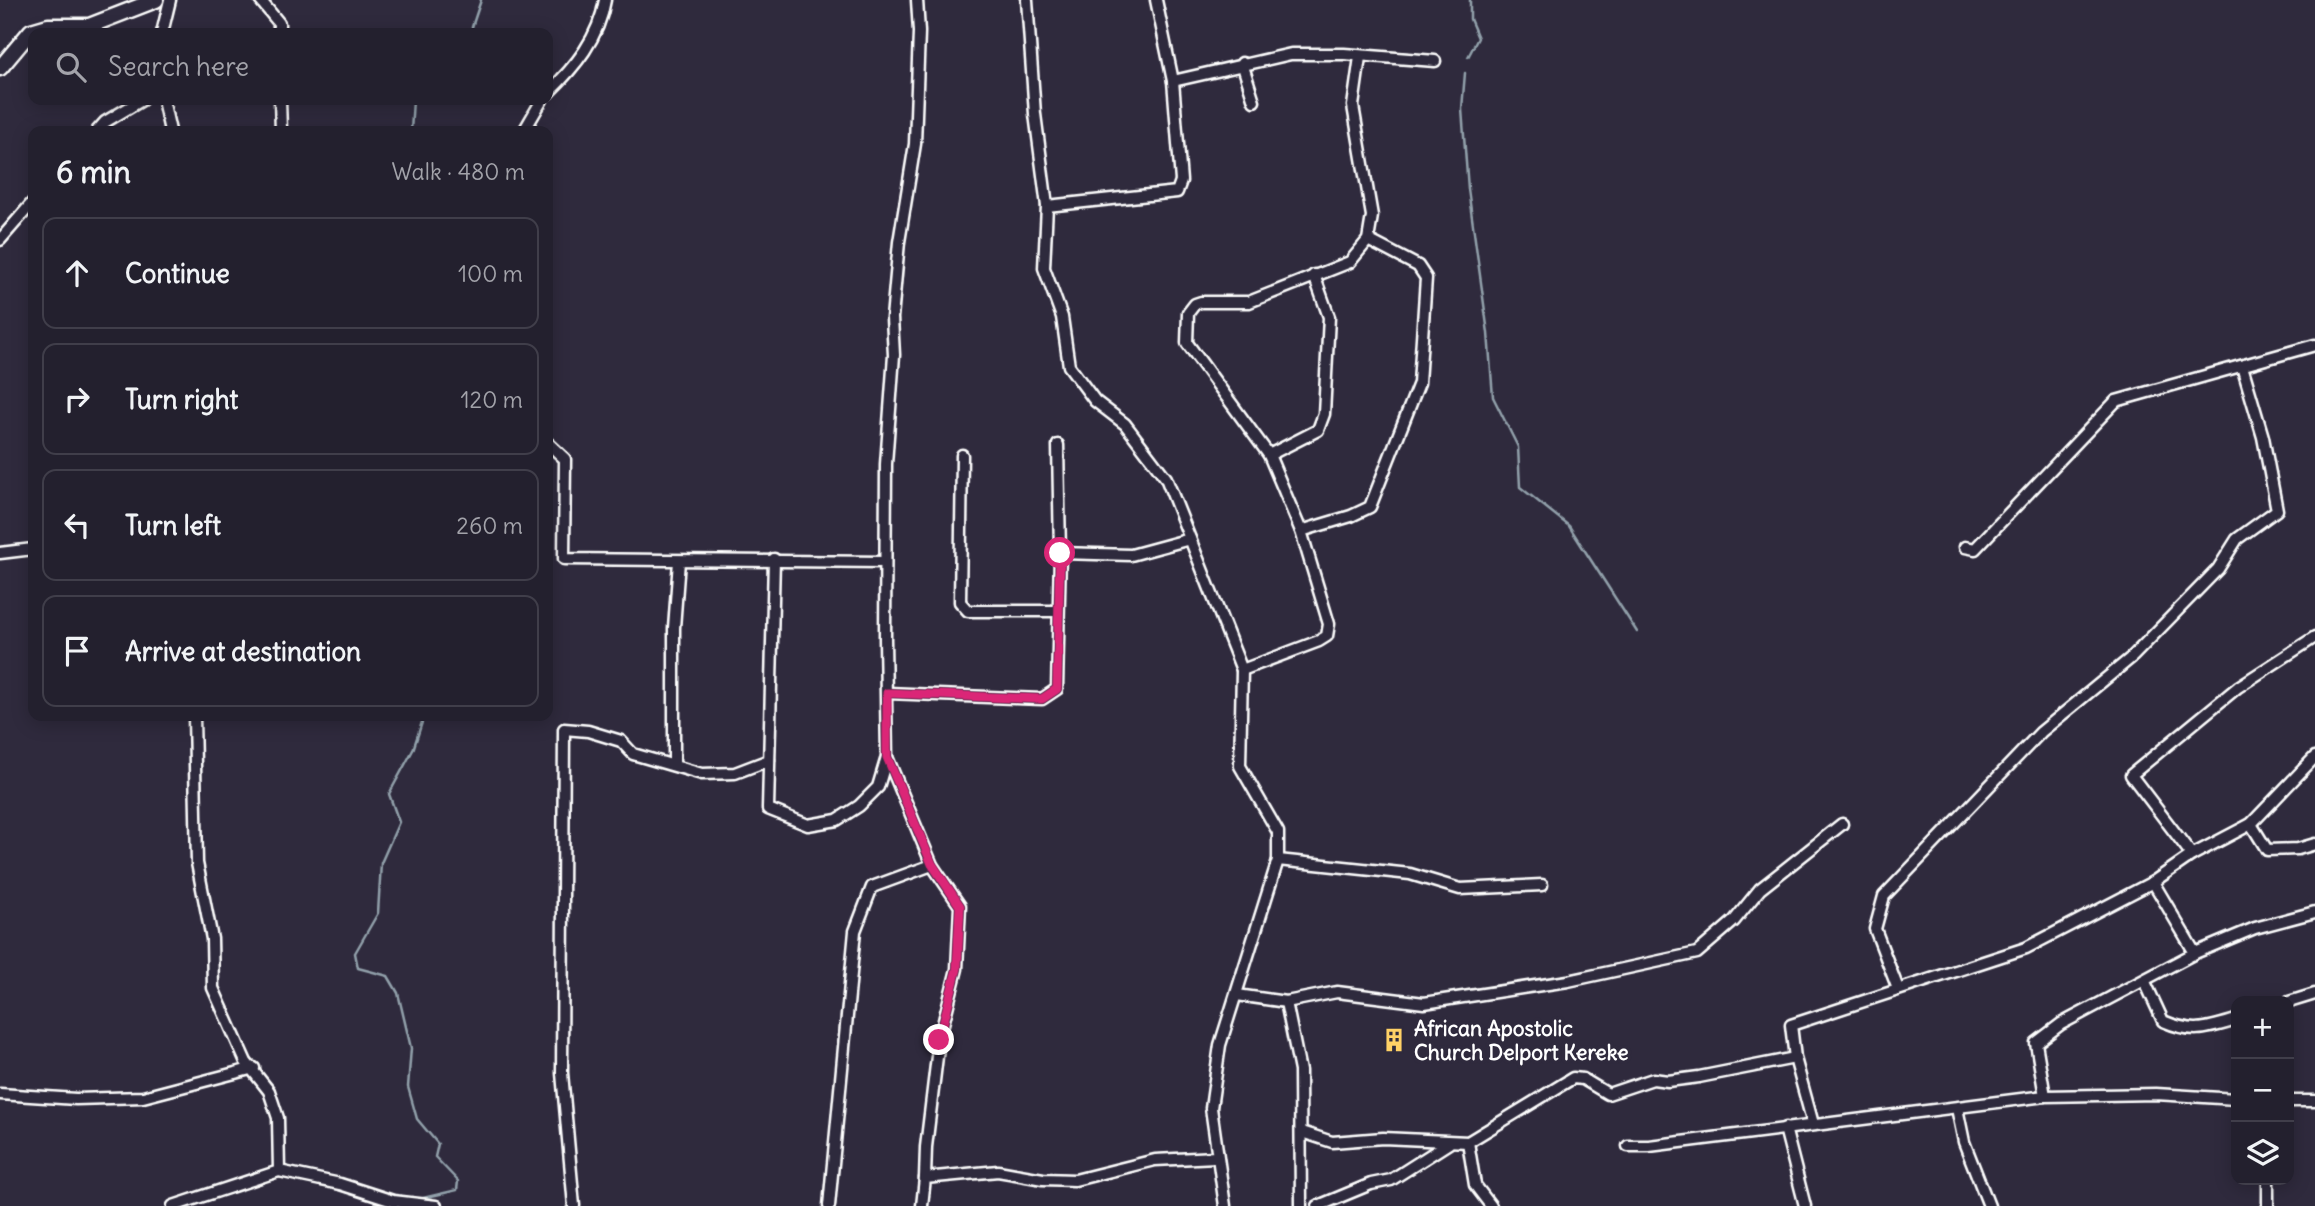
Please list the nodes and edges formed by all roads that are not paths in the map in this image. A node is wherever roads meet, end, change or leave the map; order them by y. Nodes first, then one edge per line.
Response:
1 (156, 0) edge
2 (170, 0) edge
3 (260, 0) edge
4 (605, 0) edge
5 (917, 0) edge
6 (1027, 0) edge
7 (1156, 0) edge
8 (41, 28) edge
9 (163, 28) edge
10 (279, 28) edge
11 (28, 35) edge
12 (1360, 57) junction
13 (1435, 61) dead end
14 (1242, 63) junction
15 (0, 68) edge
16 (1172, 81) junction
17 (553, 87) edge
18 (1254, 101) dead end
19 (134, 105) edge
20 (164, 105) edge
21 (280, 105) edge
22 (539, 105) edge
23 (101, 126) edge
24 (169, 126) edge
25 (281, 126) edge
26 (527, 126) edge
27 (1047, 206) junction
28 (28, 208) edge
29 (0, 240) edge
30 (1368, 240) junction
31 (1314, 275) junction
32 (2315, 345) edge
33 (2242, 366) junction
34 (1058, 445) dead end
35 (553, 448) edge
36 (962, 455) dead end
37 (1269, 455) junction
38 (1301, 531) junction
39 (1190, 539) junction
40 (1965, 547) dead end
41 (28, 550) edge
42 (0, 553) edge
43 (1060, 553) junction
44 (774, 559) junction
45 (680, 561) junction
46 (885, 562) junction
47 (1057, 611) junction
48 (2315, 637) edge
49 (1242, 670) junction
50 (887, 693) junction
51 (194, 721) edge
52 (887, 757) junction
53 (2315, 757) edge
54 (769, 760) junction
55 (674, 765) junction
56 (1842, 824) dead end
57 (2252, 824) junction
58 (2315, 844) edge
59 (2192, 855) junction
60 (1278, 860) junction
61 (932, 864) junction
62 (2153, 882) junction
63 (1542, 885) dead end
64 (2315, 912) edge
65 (2195, 953) junction
66 (2145, 982) junction
67 (1898, 989) junction
68 (2315, 994) edge
69 (1237, 995) junction
70 (2294, 1000) edge
71 (1286, 1002) junction
72 (2231, 1022) edge
73 (1795, 1058) junction
74 (254, 1068) junction
75 (0, 1094) edge
76 (2045, 1096) junction
77 (2231, 1099) edge
78 (2294, 1101) edge
79 (2315, 1101) edge
80 (1957, 1108) junction
81 (1813, 1124) junction
82 (1785, 1128) junction
83 (1302, 1132) junction
84 (1468, 1142) junction
85 (1449, 1143) junction
86 (1628, 1146) dead end
87 (1216, 1157) junction
88 (279, 1171) junction
89 (925, 1178) junction
90 (2268, 1185) edge
91 (173, 1206) edge
92 (436, 1206) edge
93 (574, 1206) edge
94 (829, 1206) edge
95 (922, 1206) edge
96 (1225, 1206) edge
97 (1301, 1206) edge
98 (1318, 1206) edge
99 (1491, 1206) edge
100 (1805, 1206) edge
101 (1989, 1206) edge
102 (2268, 1206) edge

1 - 8 street
2 - 9 street
3 - 10 street
4 - 17 street
5 - 46 street
6 - 27 street
7 - 16 street
11 - 15 street
12 - 13 street
12 - 14 street
12 - 30 street
14 - 16 street
14 - 18 street
16 - 27 street
19 - 23 street
20 - 24 street
21 - 25 street
22 - 26 street
27 - 39 street
28 - 29 street
30 - 31 street
30 - 38 street
31 - 37 street
31 - 37 street
32 - 33 street
33 - 40 street
33 - 67 street
34 - 43 street
35 - 45 street
36 - 47 street
37 - 38 street
38 - 49 street
39 - 43 street
39 - 49 street
41 - 42 street
43 - 47 street
44 - 45 street
44 - 46 street
44 - 54 street
45 - 55 street
46 - 50 street
47 - 50 street
48 - 59 street
49 - 60 street
50 - 52 street
51 - 74 street
52 - 54 street
52 - 61 street
53 - 57 street
54 - 55 street
55 - 93 street
56 - 71 street
57 - 58 street
57 - 59 street
59 - 62 street
60 - 63 street
60 - 69 street
61 - 89 street
61 - 94 street
62 - 65 street
62 - 67 street
64 - 65 street
65 - 66 street
66 - 72 street
66 - 76 street
67 - 73 street
68 - 70 street
69 - 71 street
69 - 87 street
71 - 83 street
73 - 81 street
73 - 84 street
74 - 75 street
74 - 88 street
76 - 77 street
76 - 80 street
78 - 79 street
80 - 81 street
80 - 101 street
81 - 82 street
82 - 86 street
82 - 100 street
83 - 85 street
83 - 97 street
84 - 85 street
84 - 99 street
85 - 98 street
87 - 89 street
87 - 96 street
88 - 91 street
88 - 92 street
89 - 95 street
90 - 102 street

